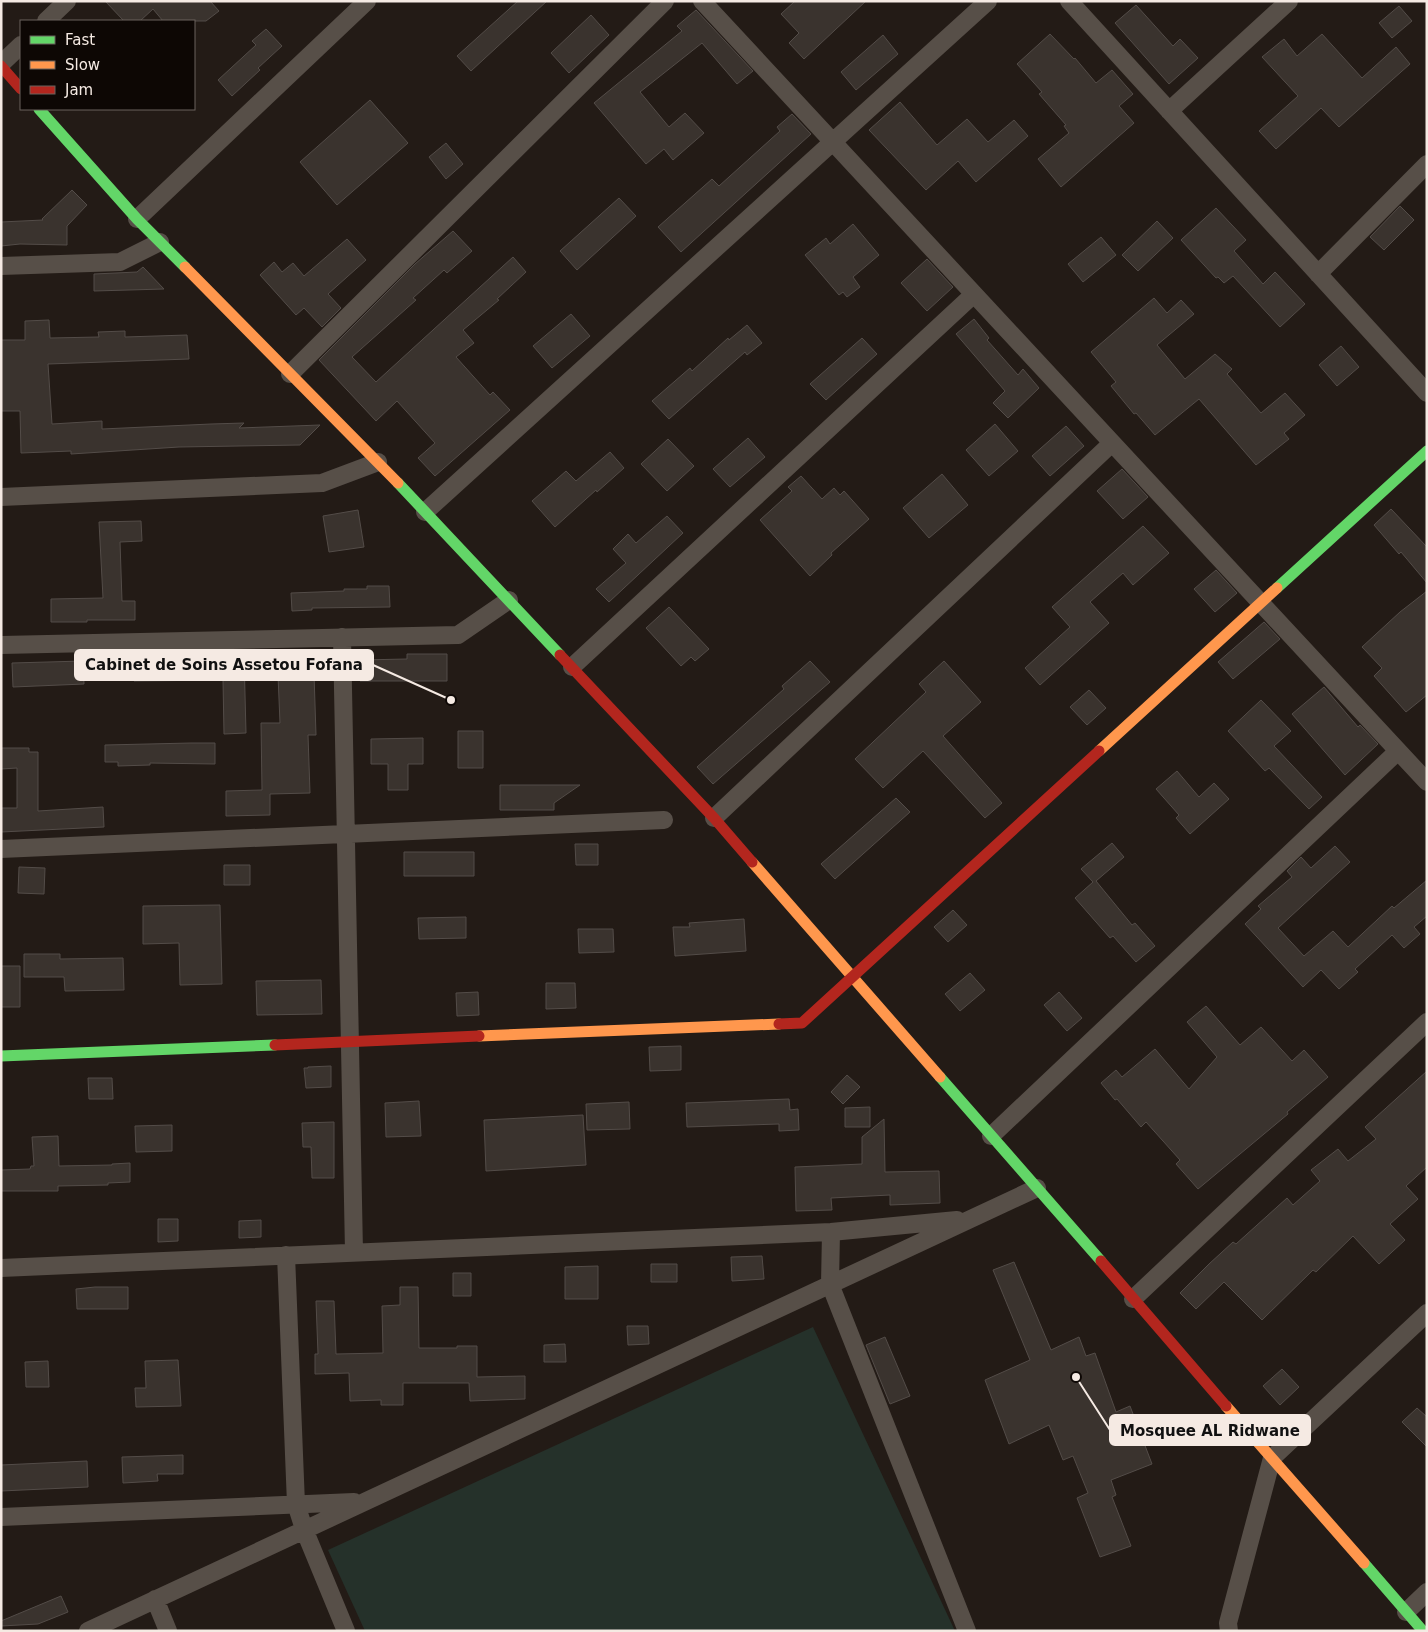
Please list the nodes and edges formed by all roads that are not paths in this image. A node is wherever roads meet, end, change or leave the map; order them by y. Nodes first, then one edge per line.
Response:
1 (67, 1) edge
2 (367, 1) edge
3 (665, 1) edge
4 (702, 1) edge
5 (988, 1) edge
6 (1069, 1) edge
7 (1289, 1) edge
8 (47, 20) edge
9 (20, 46) edge
10 (1, 65) edge
11 (20, 88) edge
12 (40, 110) edge
13 (1168, 111) junction
14 (833, 143) junction
15 (1427, 164) edge
16 (137, 219) junction
17 (160, 242) junction
18 (1, 266) edge
19 (1318, 274) junction
20 (974, 294) junction
21 (290, 374) junction
22 (1427, 393) edge
23 (1112, 443) junction
24 (1427, 451) edge
25 (378, 462) junction
26 (1, 497) edge
27 (425, 512) junction
28 (509, 600) junction
29 (1260, 603) junction
30 (342, 638) junction
31 (1, 645) edge
32 (572, 667) junction
33 (1398, 751) junction
34 (1427, 782) edge
35 (714, 818) junction
36 (664, 820) dead end
37 (346, 834) junction
38 (1, 849) edge
39 (852, 976) junction
40 (1427, 1022) edge
41 (350, 1042) junction
42 (1, 1056) edge
43 (991, 1136) junction
44 (1037, 1188) junction
45 (970, 1219) junction
46 (831, 1232) junction
47 (354, 1252) junction
48 (286, 1255) junction
49 (1, 1268) edge
50 (830, 1284) junction
51 (1133, 1299) junction
52 (1427, 1313) edge
53 (1272, 1458) junction
54 (364, 1501) junction
55 (296, 1504) junction
56 (1, 1517) edge
57 (304, 1529) junction
58 (1427, 1592) edge
59 (155, 1599) junction
60 (1406, 1612) junction
61 (88, 1631) edge
62 (168, 1631) edge
63 (346, 1631) edge
64 (967, 1631) edge
65 (1229, 1631) edge
66 (1423, 1631) edge

1 - 8 street
2 - 16 street
3 - 21 street
4 - 14 street
5 - 14 street
6 - 13 street
7 - 13 street
9 - 10 street
10 - 11 street
12 - 16 street
13 - 19 street
14 - 20 street
14 - 27 street
15 - 19 street
16 - 17 street
17 - 18 street
17 - 21 street
19 - 22 street
20 - 23 street
20 - 32 street
21 - 25 street
23 - 29 street
23 - 35 street
24 - 29 street
25 - 26 street
25 - 27 street
27 - 28 street
28 - 30 street
28 - 32 street
29 - 33 street
29 - 39 street
30 - 31 street
30 - 37 street
32 - 35 street
33 - 34 street
33 - 43 street
35 - 39 street
36 - 37 street
37 - 38 street
37 - 41 street
39 - 41 street
39 - 43 street
40 - 51 street
41 - 42 street
41 - 47 street
43 - 44 street
44 - 45 street
44 - 51 street
45 - 46 street
45 - 50 street
46 - 47 street
46 - 50 street
47 - 48 street
48 - 49 street
48 - 55 street
50 - 54 street
50 - 64 street
51 - 53 street
52 - 53 street
53 - 60 street
53 - 65 street
54 - 55 street
54 - 57 street
55 - 56 street
55 - 57 street
57 - 59 street
57 - 63 street
58 - 60 street
59 - 61 street
59 - 62 street
60 - 66 street

